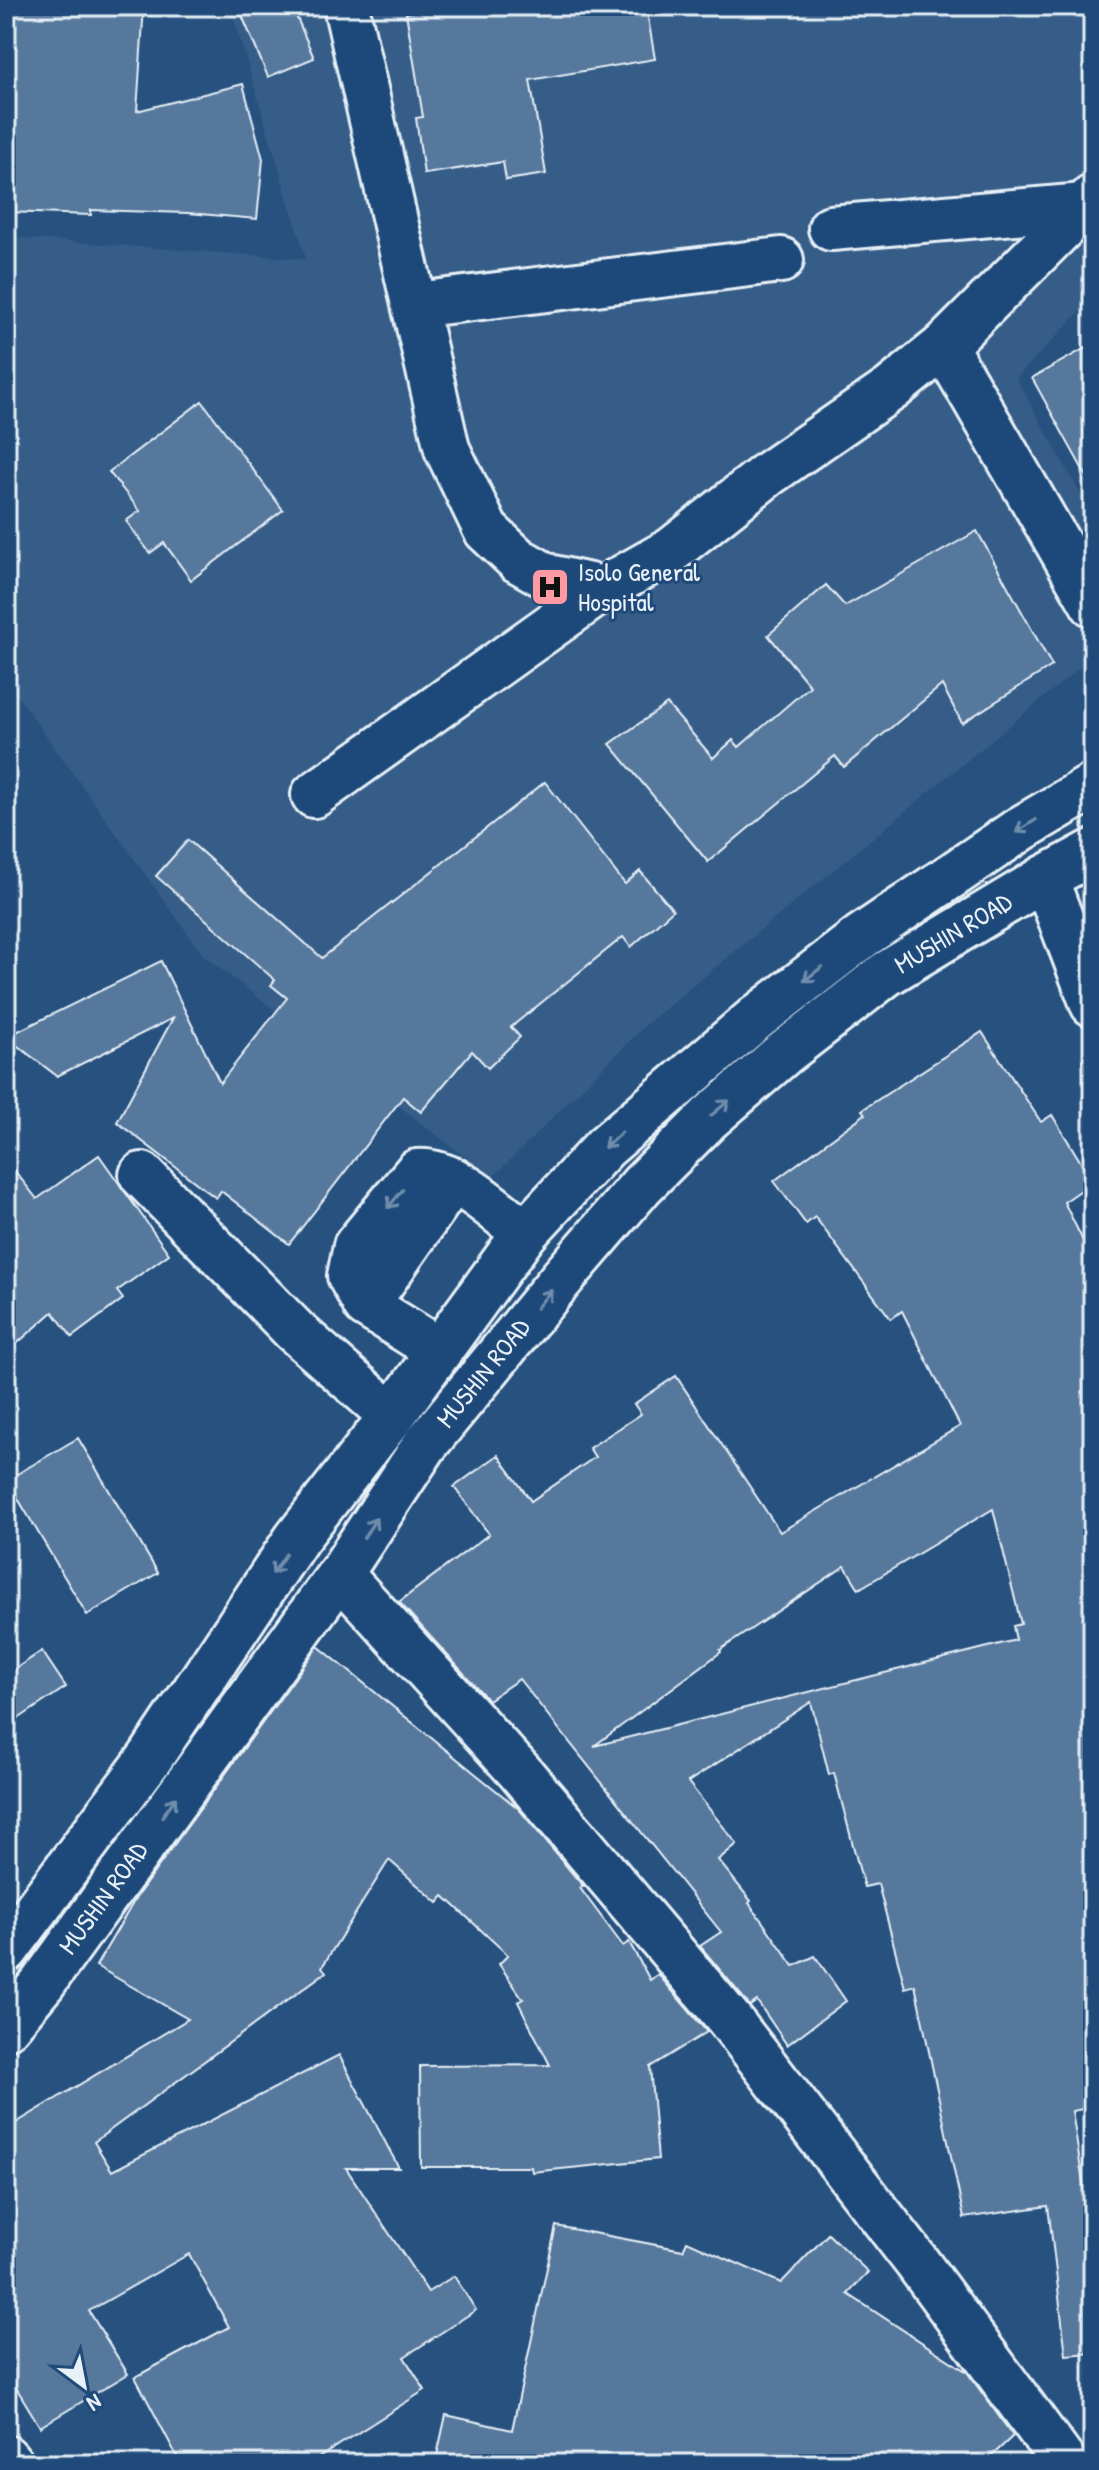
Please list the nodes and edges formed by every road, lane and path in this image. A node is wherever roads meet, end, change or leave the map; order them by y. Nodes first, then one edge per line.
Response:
1 (346, 6) edge
2 (1089, 202) edge
3 (831, 228) dead end
4 (781, 260) dead end
5 (416, 305) junction
6 (944, 346) junction
7 (603, 589) junction
8 (1093, 604) edge
9 (1093, 786) edge
10 (314, 795) dead end
11 (1093, 852) edge
12 (1045, 878) junction
13 (1093, 1004) edge
14 (142, 1175) dead end
15 (525, 1233) junction
16 (438, 1350) junction
17 (392, 1416) junction
18 (340, 1574) junction
19 (6, 1950) edge
20 (6, 2027) edge
21 (6, 2458) edge
22 (11, 2464) edge
23 (1065, 2464) edge

1 - 5 main road
2 - 3 main road
2 - 6 main road
4 - 5 main road
5 - 7 main road
6 - 7 main road
6 - 8 main road
7 - 10 main road
9 -> 15 main road, MUSHIN ROAD
11 - 12 main road, MUSHIN ROAD
12 - 13 main road
18 -> 12 main road, MUSHIN ROAD
14 - 17 main road
15 - 16 main road, MUSHIN ROAD
15 - 16 main road
16 - 17 main road, MUSHIN ROAD
17 -> 19 main road, MUSHIN ROAD
20 -> 18 main road, MUSHIN ROAD
18 - 23 main road
21 - 22 main road

